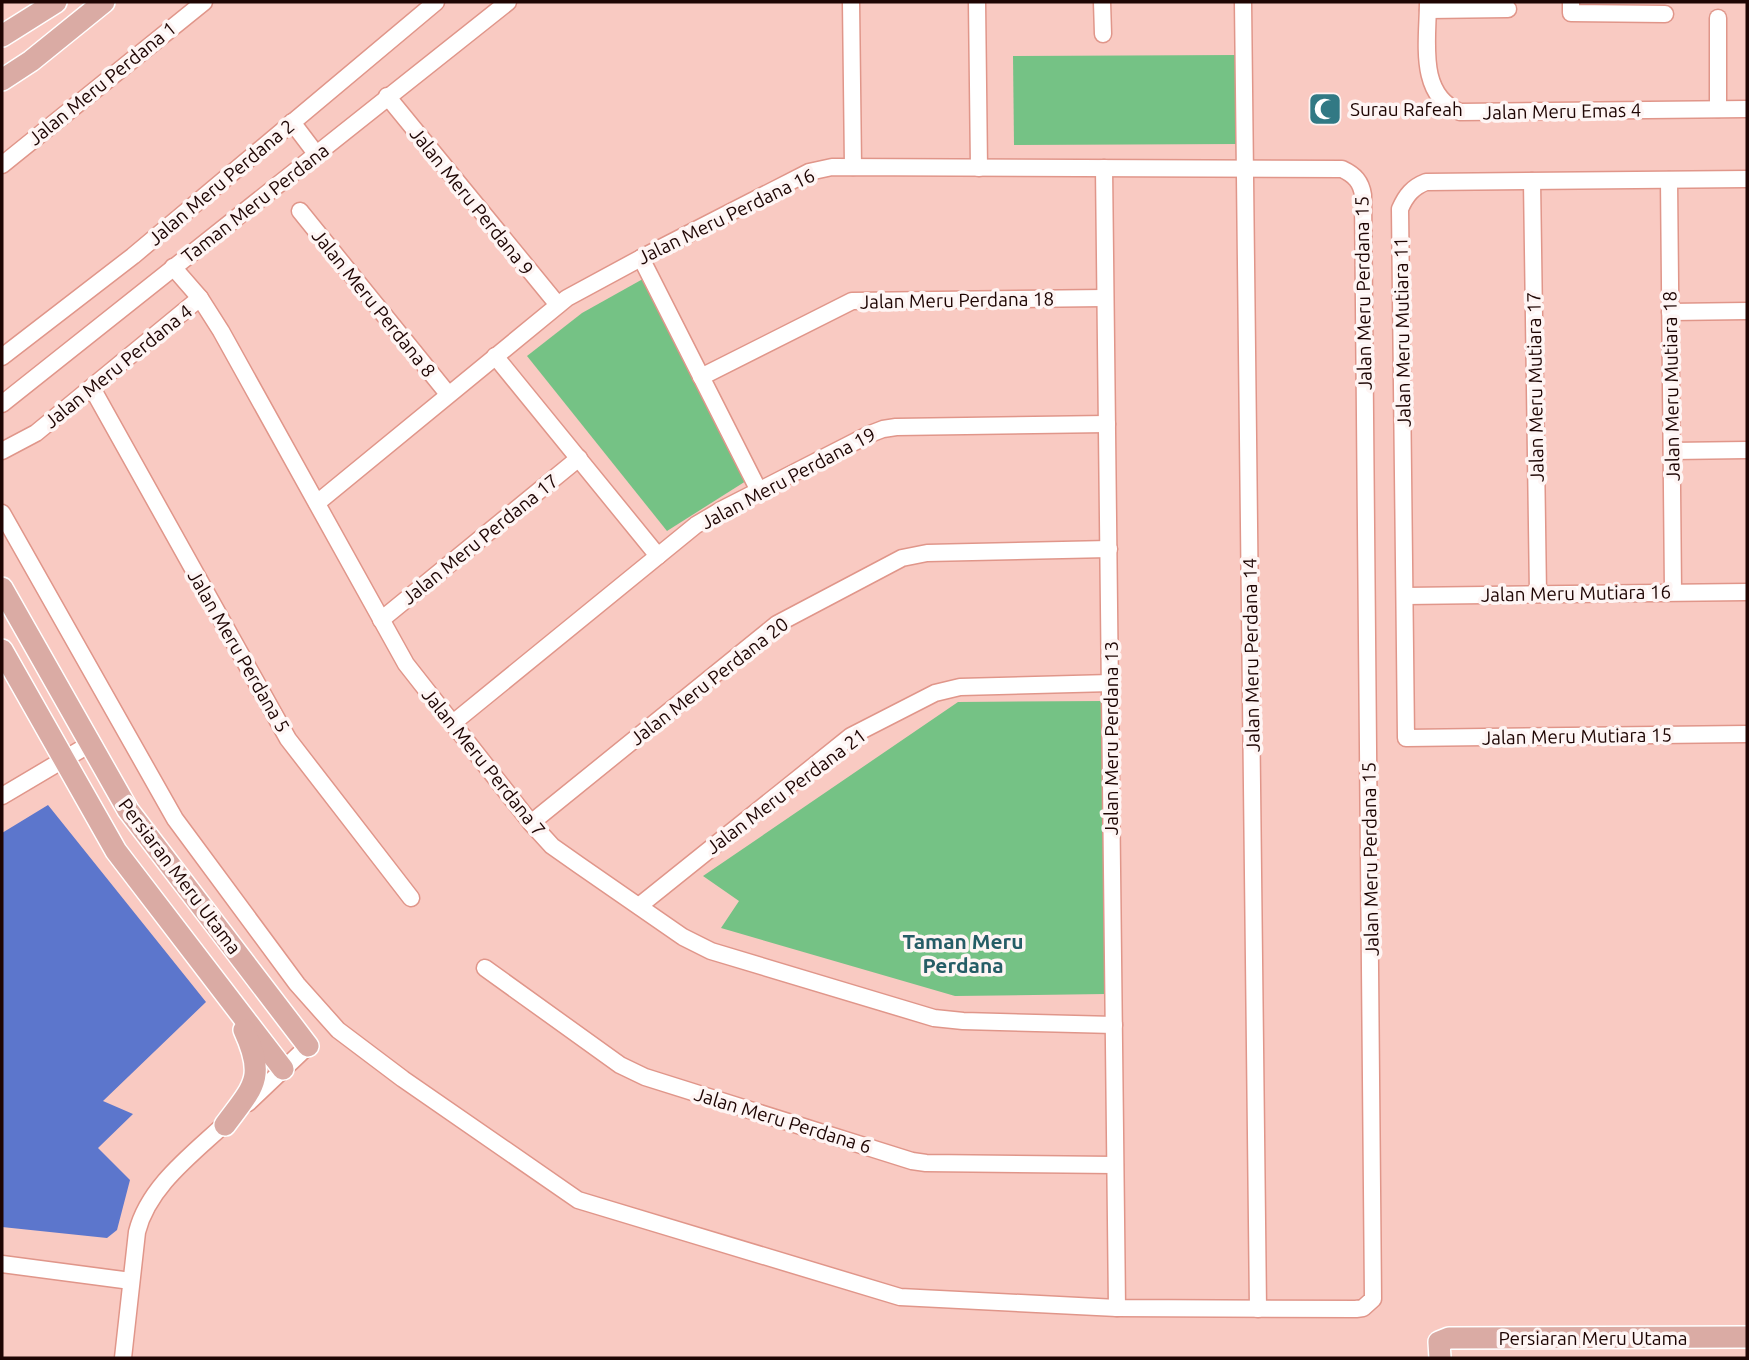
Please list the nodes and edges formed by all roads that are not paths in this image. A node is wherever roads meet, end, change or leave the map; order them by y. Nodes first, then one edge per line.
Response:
1 (56, 2) edge
2 (104, 2) edge
3 (204, 2) edge
4 (436, 2) edge
5 (508, 2) edge
6 (851, 2) edge
7 (977, 2) edge
8 (1102, 2) edge
9 (1243, 2) edge
10 (1571, 2) edge
11 (1428, 6) edge
12 (1508, 9) dead end
13 (1665, 14) dead end
14 (1718, 18) dead end
15 (1102, 34) dead end
16 (2, 36) edge
17 (2, 80) edge
18 (387, 96) junction
19 (1718, 109) junction
20 (1747, 109) edge
21 (292, 122) junction
22 (317, 155) junction
23 (2, 165) edge
24 (853, 167) junction
25 (979, 168) junction
26 (1104, 168) junction
27 (1342, 169) joint
28 (1244, 170) junction
29 (1747, 178) edge
30 (1669, 180) junction
31 (1532, 181) junction
32 (300, 211) dead end
33 (641, 258) junction
34 (173, 267) junction
35 (200, 298) junction
36 (1105, 298) junction
37 (558, 305) junction
38 (1747, 311) edge
39 (1670, 312) junction
40 (495, 356) junction
41 (2, 357) edge
42 (701, 377) junction
43 (92, 388) junction
44 (448, 394) junction
45 (2, 404) edge
46 (1107, 424) junction
47 (1747, 450) edge
48 (2, 451) edge
49 (1672, 451) junction
50 (579, 458) junction
51 (759, 491) junction
52 (317, 503) junction
53 (2, 513) edge
54 (1110, 549) junction
55 (658, 556) junction
56 (2, 588) edge
57 (1673, 592) junction
58 (1747, 592) edge
59 (1538, 594) junction
60 (1405, 596) junction
61 (382, 620) junction
62 (2, 650) edge
63 (1111, 683) junction
64 (453, 723) junction
65 (1747, 734) edge
66 (1406, 738) joint
67 (90, 744) junction
68 (65, 761) junction
69 (2, 796) edge
70 (531, 823) junction
71 (411, 898) dead end
72 (639, 906) junction
73 (485, 968) dead end
74 (232, 1002) junction
75 (1114, 1025) junction
76 (308, 1046) joint
77 (283, 1069) junction
78 (225, 1125) junction
79 (1115, 1165) junction
80 (2, 1264) edge
81 (131, 1280) junction
82 (1117, 1308) junction
83 (1258, 1309) junction
84 (1747, 1337) edge
85 (1440, 1350) edge
86 (123, 1358) edge

1 - 16 main road
2 - 17 main road
3 - 23 street, Jalan Meru Perdana 1
4 - 21 street, Jalan Meru Perdana 2
5 - 18 street, Taman Meru Perdana
6 - 24 street
7 - 25 street
8 - 15 street
9 - 28 street, Jalan Meru Perdana 14
10 - 13 street
11 - 12 street
11 - 19 street, Jalan Meru Emas 4
14 - 19 street
18 - 22 street, Taman Meru Perdana
18 - 37 street, Jalan Meru Perdana 9
19 - 20 street, Jalan Meru Emas 4
21 - 22 street
21 - 41 street, Jalan Meru Perdana 2
22 - 34 street, Taman Meru Perdana
24 - 25 street, Jalan Meru Perdana 16
24 - 33 street, Jalan Meru Perdana 16
25 - 26 street, Jalan Meru Perdana 16
26 - 28 street, Jalan Meru Perdana 16
26 - 36 street, Jalan Meru Perdana 13
27 - 28 street, Jalan Meru Perdana 16
27 - 83 street, Jalan Meru Perdana 15
28 - 83 street, Jalan Meru Perdana 14
29 - 30 street, Jalan Meru Mutiara 11
30 - 31 street, Jalan Meru Mutiara 11
30 - 39 street, Jalan Meru Mutiara 18
31 - 59 street, Jalan Meru Mutiara 17
31 - 60 street, Jalan Meru Mutiara 11
32 - 44 street, Jalan Meru Perdana 8
33 - 37 street, Jalan Meru Perdana 16
33 - 42 street
34 - 35 street, Jalan Meru Perdana 7
34 - 45 street, Taman Meru Perdana
35 - 43 street, Jalan Meru Perdana 4
35 - 52 street, Jalan Meru Perdana 7
36 - 42 street, Jalan Meru Perdana 18
36 - 46 street, Jalan Meru Perdana 13
37 - 40 street, Jalan Meru Perdana 16
38 - 39 street
39 - 49 street, Jalan Meru Mutiara 18
40 - 44 street, Jalan Meru Perdana 16
40 - 50 street
42 - 51 street
43 - 48 street, Jalan Meru Perdana 4
43 - 71 street, Jalan Meru Perdana 5
44 - 52 street, Jalan Meru Perdana 16
46 - 51 street, Jalan Meru Perdana 19
46 - 54 street, Jalan Meru Perdana 13
47 - 49 street
49 - 57 street, Jalan Meru Mutiara 18
50 - 55 street
50 - 61 street, Jalan Meru Perdana 17
51 - 55 street, Jalan Meru Perdana 19
52 - 61 street, Jalan Meru Perdana 7
53 - 82 street, Jalan Meru Perdana 15
54 - 63 street, Jalan Meru Perdana 13
54 - 70 street, Jalan Meru Perdana 20
55 - 64 street, Jalan Meru Perdana 19
56 - 67 main road, Persiaran Meru Utama
57 - 58 street, Jalan Meru Mutiara 16
57 - 59 street, Jalan Meru Mutiara 16
59 - 60 street, Jalan Meru Mutiara 16
60 - 66 street, Jalan Meru Mutiara 11
61 - 64 street, Jalan Meru Perdana 7
62 - 68 main road, Persiaran Meru Utama
63 - 72 street, Jalan Meru Perdana 21
63 - 75 street, Jalan Meru Perdana 13
64 - 70 street, Jalan Meru Perdana 7
65 - 66 street, Jalan Meru Mutiara 15
67 - 68 street
67 - 76 main road, Persiaran Meru Utama
68 - 69 street
68 - 74 main road, Persiaran Meru Utama
70 - 72 street, Jalan Meru Perdana 7
72 - 75 street, Jalan Meru Perdana 7
73 - 79 street, Jalan Meru Perdana 6
74 - 77 main road, Persiaran Meru Utama
74 - 78 main road
75 - 79 street, Jalan Meru Perdana 13
76 - 77 street
77 - 78 street
78 - 81 street
79 - 82 street, Jalan Meru Perdana 13
80 - 81 street
81 - 86 street
82 - 83 street, Jalan Meru Perdana 15
84 - 85 main road, Persiaran Meru Utama

